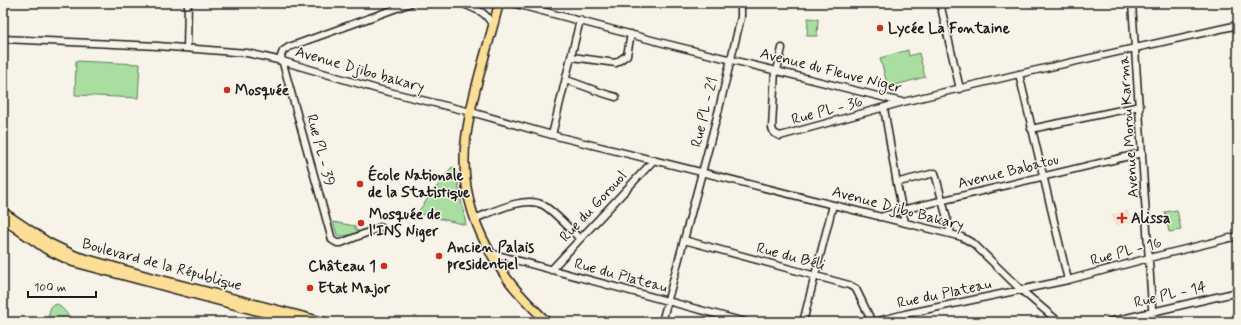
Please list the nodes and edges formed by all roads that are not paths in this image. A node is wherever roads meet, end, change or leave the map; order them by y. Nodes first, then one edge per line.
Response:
1 (188, 3) edge
2 (411, 3) edge
3 (462, 3) edge
4 (498, 3) edge
5 (512, 3) edge
6 (741, 3) edge
7 (940, 3) edge
8 (1132, 3) edge
9 (580, 20) junction
10 (1238, 25) edge
11 (493, 26) junction
12 (631, 34) junction
13 (3, 39) edge
14 (187, 48) junction
15 (782, 48) dead end
16 (1136, 49) junction
17 (572, 57) junction
18 (731, 59) junction
19 (282, 61) junction
20 (776, 71) junction
21 (1018, 74) junction
22 (566, 80) junction
23 (960, 89) junction
24 (616, 97) dead end
25 (903, 102) junction
26 (1140, 106) junction
27 (884, 108) junction
28 (471, 112) junction
29 (1031, 129) junction
30 (552, 135) junction
31 (1142, 152) junction
32 (654, 160) junction
33 (702, 172) junction
34 (1042, 176) junction
35 (897, 184) junction
36 (942, 201) junction
37 (833, 205) junction
38 (902, 210) junction
39 (3, 212) edge
40 (880, 217) junction
41 (3, 219) edge
42 (474, 219) junction
43 (905, 223) junction
44 (381, 227) dead end
45 (951, 234) junction
46 (1238, 236) edge
47 (580, 239) junction
48 (684, 240) junction
49 (490, 254) junction
50 (1149, 258) junction
51 (110, 269) junction
52 (551, 270) junction
53 (815, 276) junction
54 (1068, 280) junction
55 (1020, 289) junction
56 (1238, 292) edge
57 (667, 301) junction
58 (264, 309) junction
59 (1153, 312) junction
60 (299, 322) edge
61 (324, 322) edge
62 (547, 322) edge
63 (662, 322) edge
64 (745, 322) edge
65 (803, 322) edge
66 (873, 322) edge
67 (1059, 322) edge
68 (1108, 322) edge
69 (1153, 322) edge

1 - 14 street
2 - 19 street
3 - 11 street
4 - 11 main road
5 - 9 street, Avenue du Fleuve Niger
6 - 18 street, Rue PL - 21
7 - 23 street
8 - 16 street, Avenue Morou Karma
9 - 12 street, Avenue du Fleuve Niger
9 - 17 street
10 - 16 street, Avenue du Fleuve Niger
11 - 28 main road
12 - 17 street
12 - 18 street, Avenue du Fleuve Niger
13 - 14 street, Avenue Djibo bakary
14 - 19 street, Avenue Djibo bakary
15 - 20 street
16 - 21 street, Avenue du Fleuve Niger
16 - 26 street, Avenue Morou Karma
17 - 22 street
18 - 20 street, Avenue du Fleuve Niger
18 - 33 street, Rue PL - 21
19 - 28 street, Avenue Djibo bakary
19 - 44 street, Rue PL - 39
20 - 25 street, Avenue du Fleuve Niger
20 - 27 street, Rue PL - 36
21 - 23 street, Avenue du Fleuve Niger
21 - 29 street
22 - 24 street
22 - 30 street
23 - 25 street, Avenue du Fleuve Niger
25 - 27 street, Rue PL - 36
26 - 29 street
26 - 31 street, Avenue Morou Karma
27 - 35 street
28 - 30 street, Avenue Djibo bakary
28 - 42 main road
29 - 34 street
30 - 32 street, Avenue Djibo bakary
31 - 34 street, Avenue Babatou
31 - 50 street, Avenue Morou Karma
32 - 33 street, Avenue Djibo bakary
32 - 47 street, Rue du Gorouol
33 - 37 street, Avenue Djibo Bakary
33 - 48 street, Rue PL - 21
34 - 36 street, Avenue Babatou
34 - 54 street
35 - 36 street
35 - 38 street
36 - 38 street, Avenue Babatou
36 - 45 street
37 - 40 street, Avenue Djibo Bakary
37 - 53 street
38 - 40 street, Avenue Babatou
38 - 43 street
39 - 51 main road, Boulevard de la République
40 - 43 street, Avenue Djibo Bakary
41 - 51 main road, Boulevard de la République
42 - 47 street
42 - 49 main road
43 - 45 street, Avenue Djibo Bakary
45 - 55 street, Avenue Djibo Bakary
46 - 50 street, Rue PL - 16
47 - 52 street, Rue du Gorouol
48 - 53 street, Rue du Béli
48 - 57 street, Rue PL - 21
49 - 52 street, Rue du Plateau
49 - 62 main road
50 - 54 street, Rue PL - 16
50 - 59 street, Avenue Morou Karma
51 - 58 main road, Boulevard de la République
52 - 57 street, Rue du Plateau
53 - 65 street
53 - 66 street, Rue du Béli
54 - 55 street, Rue PL - 16
55 - 66 street, Rue du Plateau
55 - 67 street, Avenue Djibo Bakary
56 - 59 street, Rue PL - 14
57 - 63 street, Rue PL - 21
57 - 64 street, Rue du Plateau
58 - 60 main road, Boulevard de la République
58 - 61 main road, Boulevard de la République
59 - 68 street, Rue PL - 14
59 - 69 street, Avenue Morou Karma

